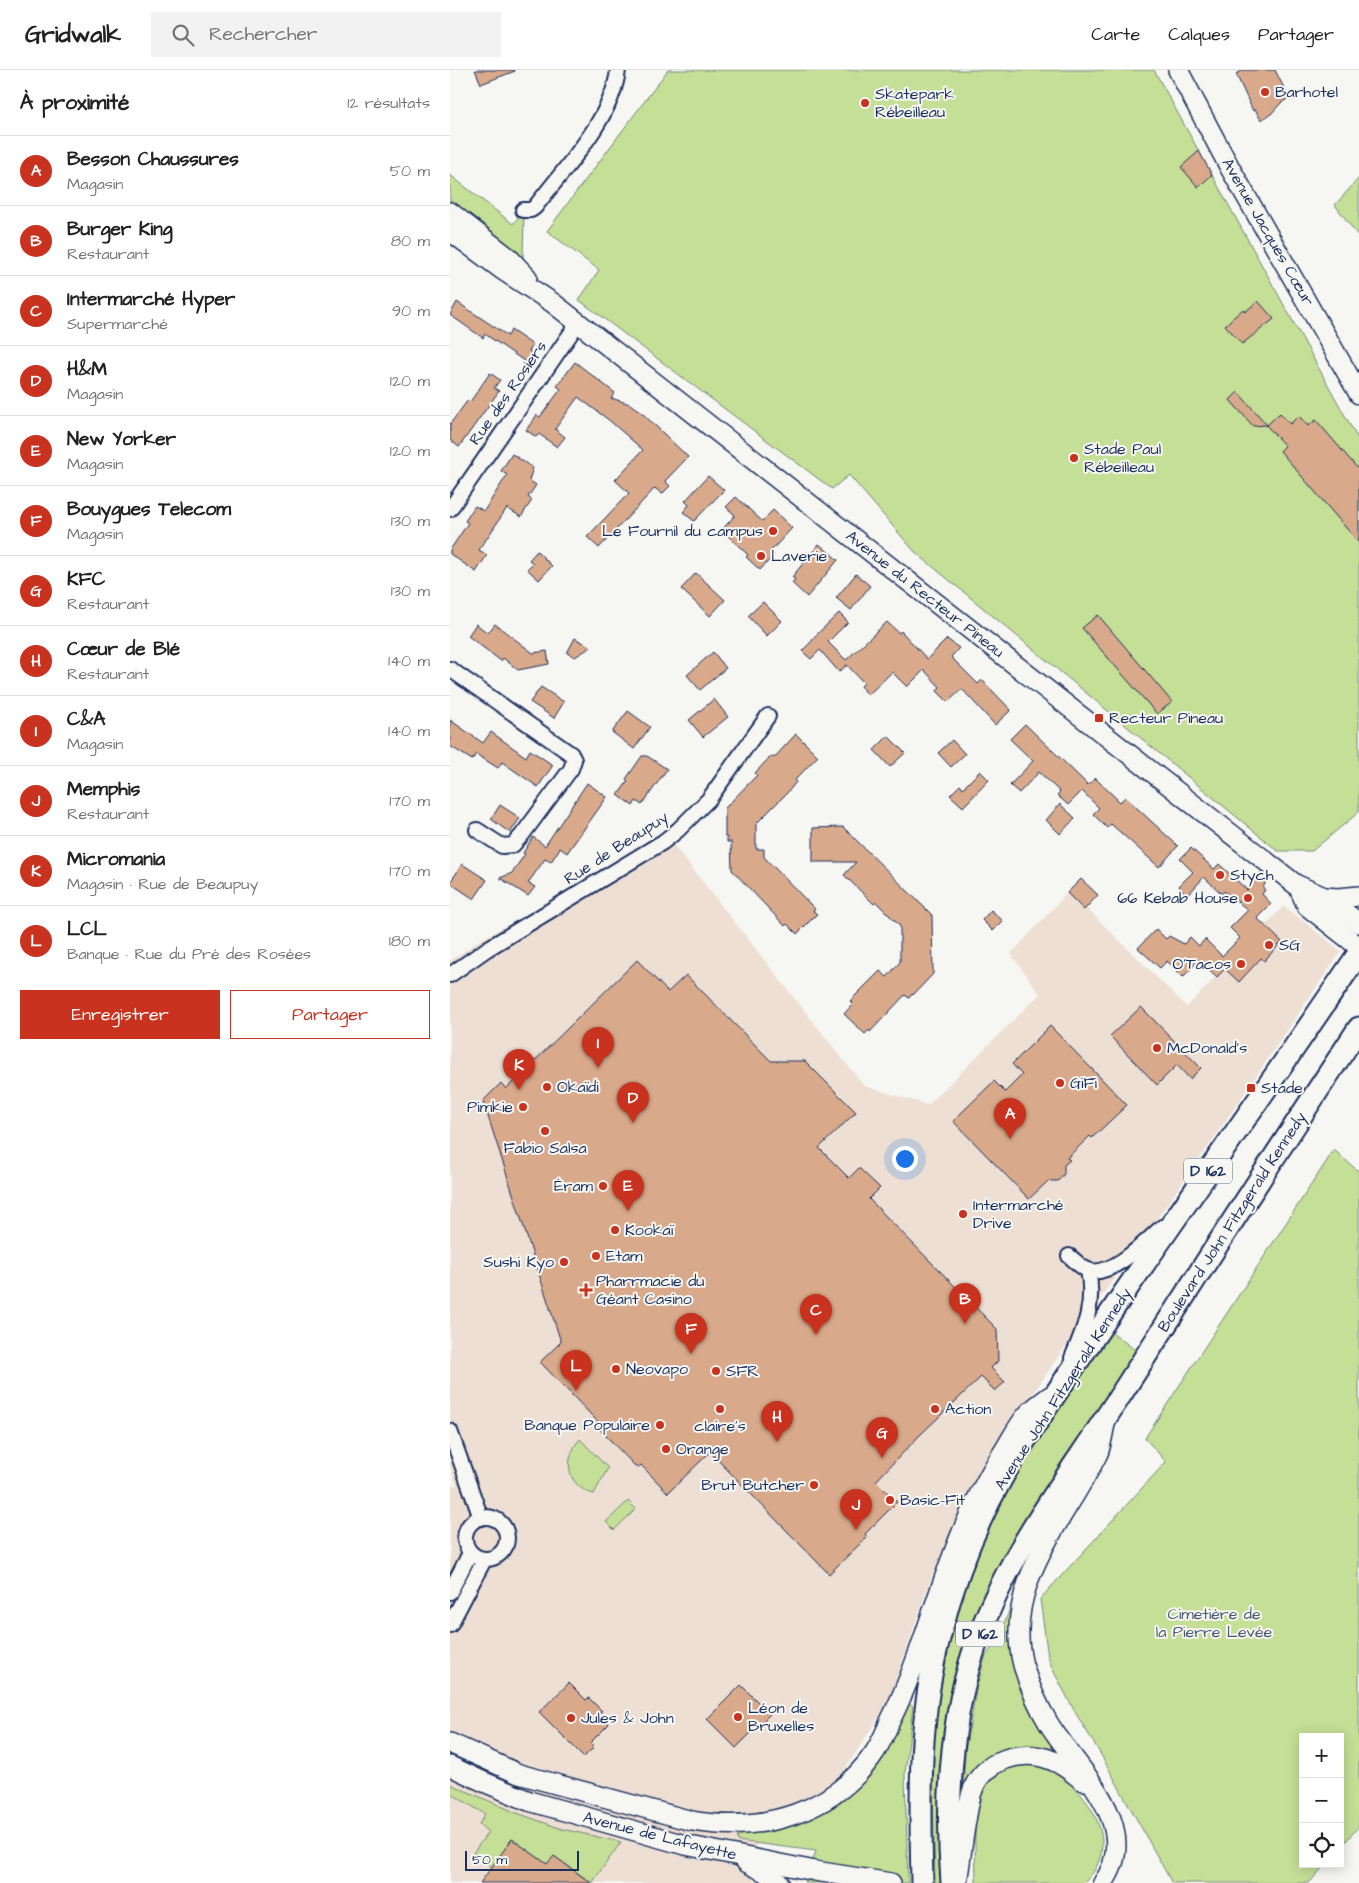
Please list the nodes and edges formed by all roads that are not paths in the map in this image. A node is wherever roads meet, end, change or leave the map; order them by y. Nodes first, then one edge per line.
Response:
1 (618, 70) edge
2 (1178, 70) edge
3 (523, 210) dead end
4 (450, 212) edge
5 (450, 231) edge
6 (552, 303) junction
7 (578, 323) junction
8 (1359, 394) edge
9 (450, 509) edge
10 (450, 669) edge
11 (768, 716) dead end
12 (477, 830) dead end
13 (1298, 886) junction
14 (1359, 896) edge
15 (1324, 897) junction
16 (1359, 923) edge
17 (1359, 947) edge
18 (1359, 953) edge
19 (450, 975) edge
20 (1359, 1028) edge
21 (1178, 1214) junction
22 (1069, 1256) dead end
23 (1088, 1270) junction
24 (1058, 1389) junction
25 (1107, 1416) junction
26 (450, 1431) edge
27 (481, 1518) junction
28 (470, 1553) junction
29 (484, 1560) junction
30 (450, 1592) edge
31 (450, 1625) edge
32 (450, 1743) edge
33 (450, 1766) edge
34 (553, 1784) junction
35 (1100, 1795) junction
36 (729, 1854) junction
37 (815, 1859) junction
38 (794, 1875) edge
39 (884, 1882) edge
40 (779, 1883) edge
41 (922, 1883) edge
42 (952, 1883) edge
43 (957, 1883) edge
44 (1103, 1883) edge

1 - 3 street
2 - 8 street, Avenue Jacques Cœur
4 - 6 street, Avenue du Recteur Pineau
5 - 6 street, Avenue du Recteur Pineau
6 - 7 street, Avenue du Recteur Pineau
7 - 9 street, Rue des Rosiers
7 - 13 street, Avenue du Recteur Pineau
10 - 12 street
11 - 19 street, Rue de Beaupuy
13 - 15 street, Avenue du Recteur Pineau
13 - 17 street, Avenue du Recteur Pineau
14 - 15 street
15 - 16 street, Avenue du Recteur Pineau
18 - 21 main road, Avenue John Fitzgerald Kennedy / D 162
20 - 25 main road, Boulevard John Fitzgerald Kennedy / D 162
21 - 23 street
21 - 24 main road, Avenue John Fitzgerald Kennedy / D 162
22 - 23 street
23 - 24 street
24 - 34 street, Avenue de Lafayette
24 - 41 main road, Avenue John Fitzgerald Kennedy / D 162
25 - 35 street
25 - 42 main road, D 162
26 - 27 street
27 - 28 street
27 - 29 street
28 - 29 street
28 - 30 street
29 - 31 street
32 - 34 street, Avenue de Lafayette
33 - 36 street, Avenue de Lafayette
34 - 37 street, Avenue de Lafayette
35 - 43 street
35 - 44 street
36 - 38 street, Avenue de Lafayette
36 - 40 street
37 - 38 street
37 - 39 street, Avenue de Lafayette
38 - 39 street, Avenue de Lafayette

